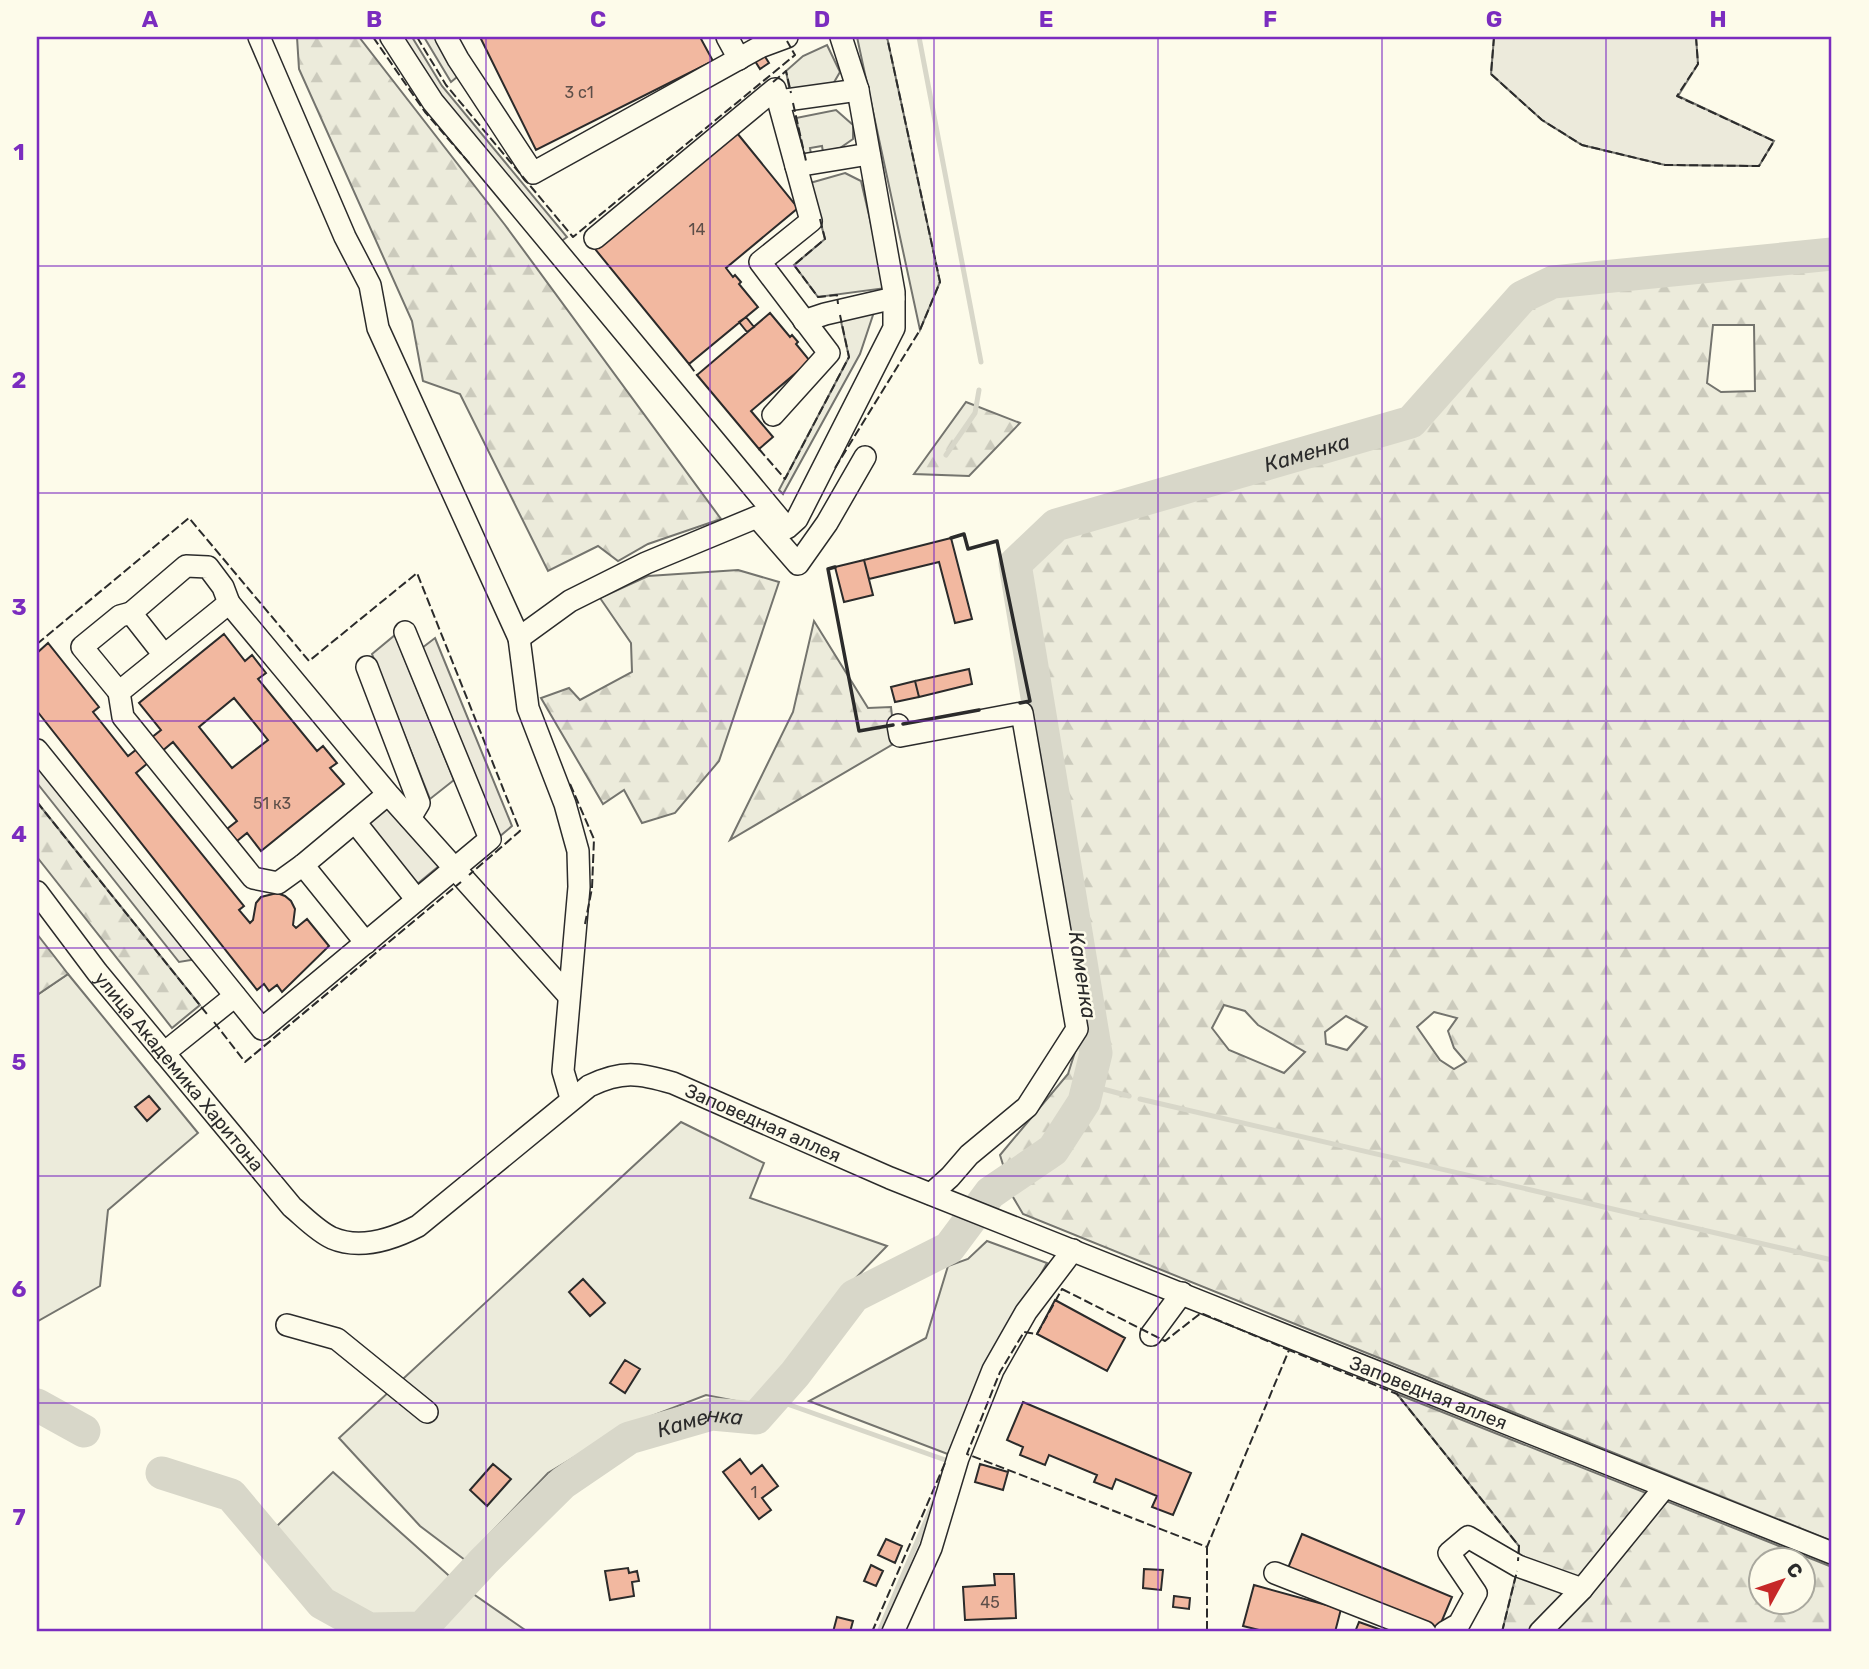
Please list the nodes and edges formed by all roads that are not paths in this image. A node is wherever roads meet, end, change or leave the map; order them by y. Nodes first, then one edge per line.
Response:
1 (259, 37) edge
2 (391, 37) edge
3 (446, 37) edge
4 (727, 37) edge
5 (787, 37) edge
6 (841, 37) edge
7 (738, 59) junction
8 (858, 90) junction
9 (779, 101) junction
10 (869, 154) junction
11 (796, 166) junction
12 (595, 238) dead end
13 (894, 298) junction
14 (804, 321) junction
15 (772, 415) dead end
16 (864, 457) dead end
17 (229, 603) junction
18 (131, 613) junction
19 (405, 632) dead end
20 (519, 638) junction
21 (164, 655) junction
22 (367, 667) dead end
23 (119, 692) junction
24 (898, 724) dead end
25 (37, 750) edge
26 (388, 794) junction
27 (410, 818) junction
28 (355, 822) junction
29 (303, 865) junction
30 (455, 867) junction
31 (37, 892) edge
32 (417, 900) junction
33 (366, 943) junction
34 (568, 995) junction
35 (235, 996) junction
36 (164, 1053) junction
37 (571, 1098) junction
38 (931, 1194) junction
39 (332, 1238) joint
40 (1073, 1250) junction
41 (1182, 1293) junction
42 (287, 1325) dead end
43 (1151, 1335) dead end
44 (427, 1412) dead end
45 (1664, 1488) junction
46 (1832, 1553) edge
47 (1275, 1573) dead end
48 (1583, 1589) junction
49 (892, 1632) edge
50 (1425, 1632) edge
51 (1445, 1632) edge
52 (1540, 1632) edge

1 - 20 street
2 - 13 street
3 - 7 street
4 - 7 street
5 - 7 street
6 - 8 street
8 - 9 street
8 - 10 street
9 - 11 street
9 - 12 street
10 - 11 street
10 - 13 street
11 - 14 street
13 - 14 street
14 - 15 street
16 - 20 street
17 - 18 street
17 - 21 street
17 - 26 street
18 - 21 street
18 - 23 street
19 - 30 street
20 - 34 street
21 - 23 street
22 - 27 street
23 - 29 street
24 - 38 street
25 - 35 street
26 - 27 street
26 - 28 street
27 - 30 street
28 - 29 street
28 - 32 street
29 - 33 street
30 - 32 street
30 - 34 street
31 - 36 street, улица Академика Харитона
32 - 33 street
33 - 35 street
34 - 37 street
35 - 36 street
36 - 39 street, улица Академика Харитона
37 - 38 street, Заповедная аллея
37 - 39 street, Заповедная аллея
38 - 40 street, Заповедная аллея
40 - 41 street, Заповедная аллея
40 - 49 street
41 - 43 street
41 - 45 street, Заповедная аллея
42 - 44 street
45 - 46 street, Заповедная аллея
45 - 48 street
47 - 50 street
48 - 51 street
48 - 52 street

